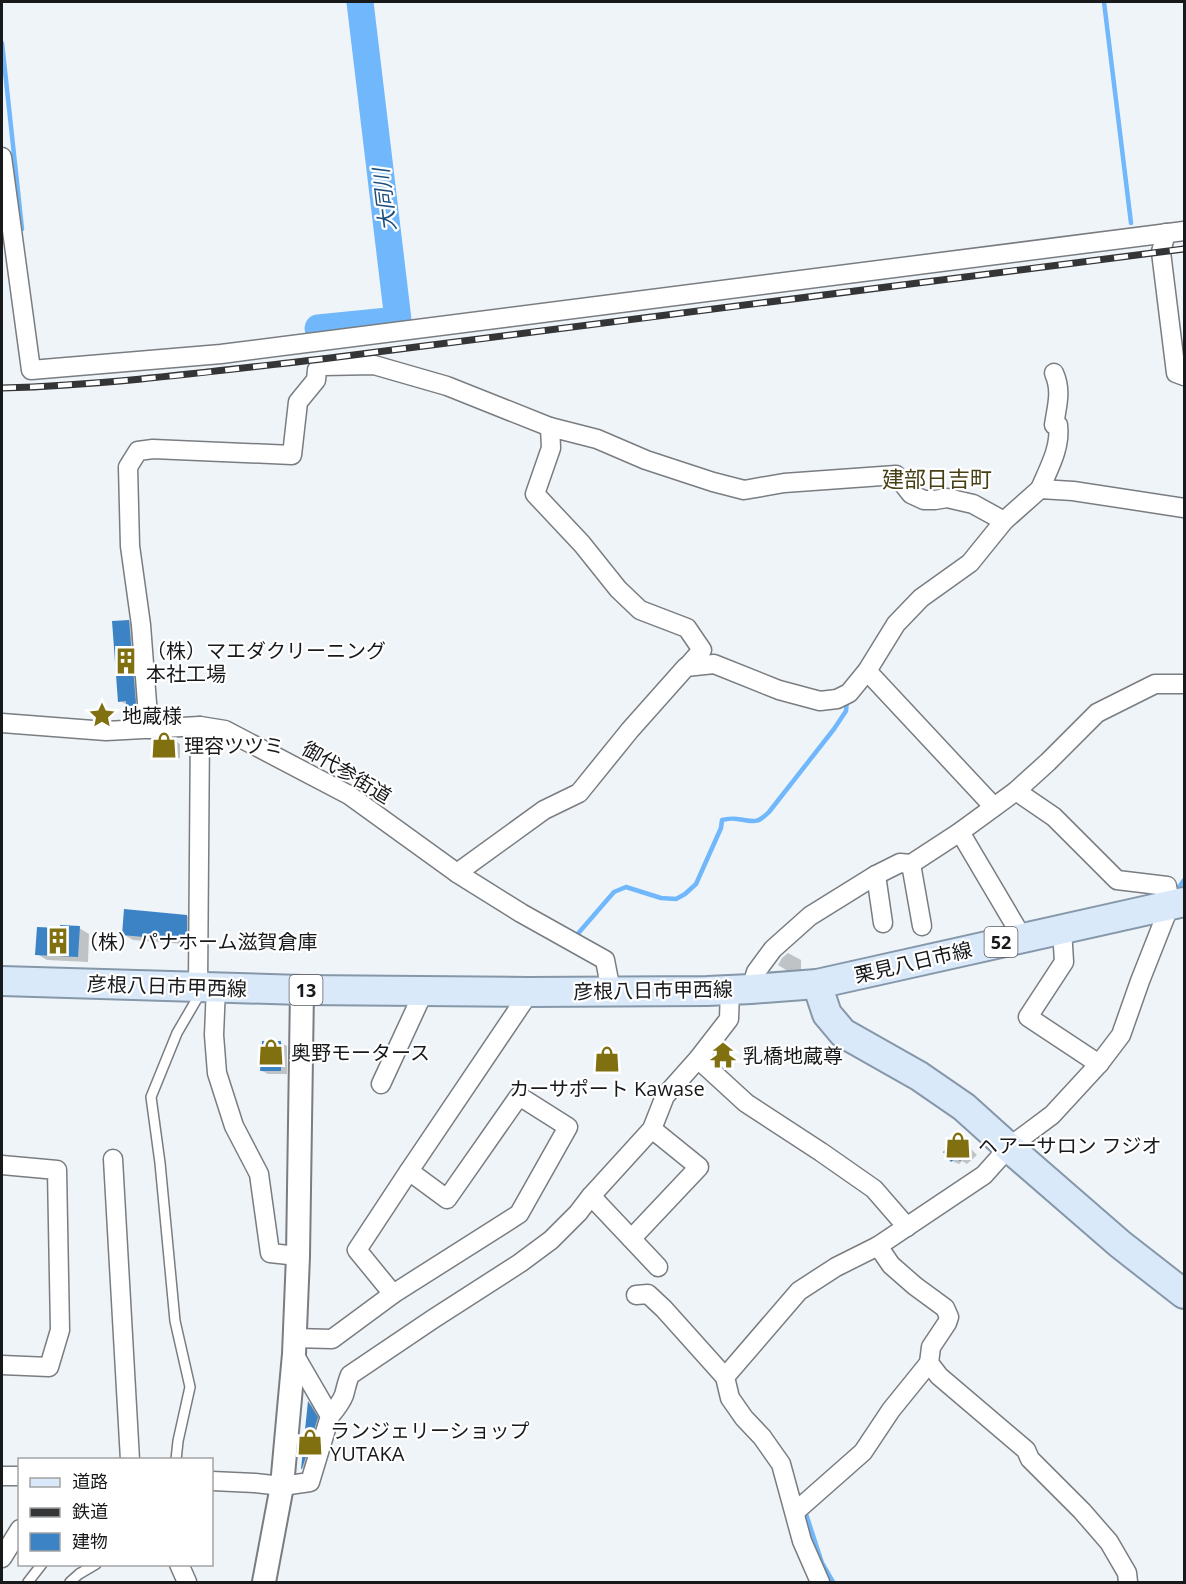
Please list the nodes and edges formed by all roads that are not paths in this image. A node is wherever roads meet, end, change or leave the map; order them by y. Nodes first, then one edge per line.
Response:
1 (2, 157) edge
2 (1185, 231) edge
3 (1166, 233) junction
4 (1054, 373) dead end
5 (1185, 376) edge
6 (550, 427) junction
7 (1040, 489) junction
8 (1185, 508) edge
9 (1004, 521) junction
10 (687, 667) junction
11 (867, 671) junction
12 (1185, 684) edge
13 (2, 723) edge
14 (200, 726) junction
15 (149, 729) junction
16 (1016, 791) junction
17 (994, 807) junction
18 (960, 832) junction
19 (911, 864) junction
20 (457, 873) junction
21 (876, 875) junction
22 (1177, 903) edge
23 (883, 923) dead end
24 (922, 926) dead end
25 (1062, 929) junction
26 (1022, 937) junction
27 (2, 981) edge
28 (817, 984) junction
29 (207, 987) junction
30 (740, 989) junction
31 (302, 990) junction
32 (424, 991) junction
33 (611, 991) junction
34 (528, 992) junction
35 (698, 1059) junction
36 (1099, 1064) junction
37 (381, 1084) dead end
38 (652, 1129) junction
39 (1009, 1148) junction
40 (112, 1159) dead end
41 (2, 1166) edge
42 (409, 1171) junction
43 (591, 1196) junction
44 (907, 1227) junction
45 (632, 1238) junction
46 (878, 1246) junction
47 (298, 1256) junction
48 (658, 1267) dead end
49 (393, 1294) junction
50 (1185, 1294) edge
51 (636, 1295) dead end
52 (294, 1346) junction
53 (929, 1363) junction
54 (2, 1365) edge
55 (725, 1377) junction
56 (330, 1416) junction
57 (130, 1458) edge
58 (176, 1458) edge
59 (2, 1476) edge
60 (18, 1476) edge
61 (213, 1481) edge
62 (282, 1486) junction
63 (795, 1512) junction
64 (18, 1532) edge
65 (2, 1558) edge
66 (40, 1566) edge
67 (93, 1566) edge
68 (180, 1566) edge
69 (28, 1582) edge
70 (70, 1582) edge
71 (187, 1582) edge
72 (264, 1582) edge
73 (819, 1582) edge
74 (1128, 1582) edge

1 - 3 street
2 - 3 street
3 - 5 street
4 - 7 street
6 - 9 street
6 - 10 street
6 - 15 street
7 - 8 street
7 - 9 street
9 - 11 street
10 - 11 street
10 - 20 street
11 - 17 street
12 - 16 street
13 - 15 street, 御代参街道
14 - 15 street, 御代参街道
14 - 20 street, 御代参街道
14 - 29 street
16 - 17 street
16 - 22 street
17 - 18 street
18 - 19 street
18 - 26 street
19 - 21 street
19 - 24 street
20 - 33 street, 御代参街道
21 - 23 street
21 - 30 street
22 - 25 main road, 栗見八日市線 / 52
22 - 36 street
25 - 26 main road, 栗見八日市線 / 52
25 - 36 street
26 - 28 main road, 栗見八日市線 / 52
27 - 29 main road, 彦根八日市甲西線 / 13
28 - 30 main road, 彦根八日市甲西線 / 13
28 - 39 main road
29 - 31 main road, 彦根八日市甲西線 / 13
29 - 47 street
29 - 58 lane
30 - 33 main road, 彦根八日市甲西線 / 13
30 - 35 street
31 - 32 main road, 彦根八日市甲西線 / 13
31 - 47 street
32 - 34 main road, 彦根八日市甲西線 / 13
32 - 37 street
33 - 34 main road, 彦根八日市甲西線 / 13
34 - 42 street
35 - 38 street
35 - 44 street
36 - 39 street
38 - 43 street
38 - 45 street
39 - 44 street
39 - 50 main road
40 - 57 street
41 - 54 street
42 - 49 street
42 - 49 street
43 - 45 street
43 - 56 street
44 - 46 street
45 - 48 street
46 - 53 street
46 - 55 street
47 - 52 street
49 - 52 street
51 - 55 street
52 - 56 street
52 - 62 street
53 - 63 street
53 - 74 street
55 - 63 street
56 - 62 street
59 - 60 street
61 - 62 street
62 - 72 street
63 - 73 street
64 - 65 street
66 - 69 lane
67 - 70 lane
68 - 71 street

